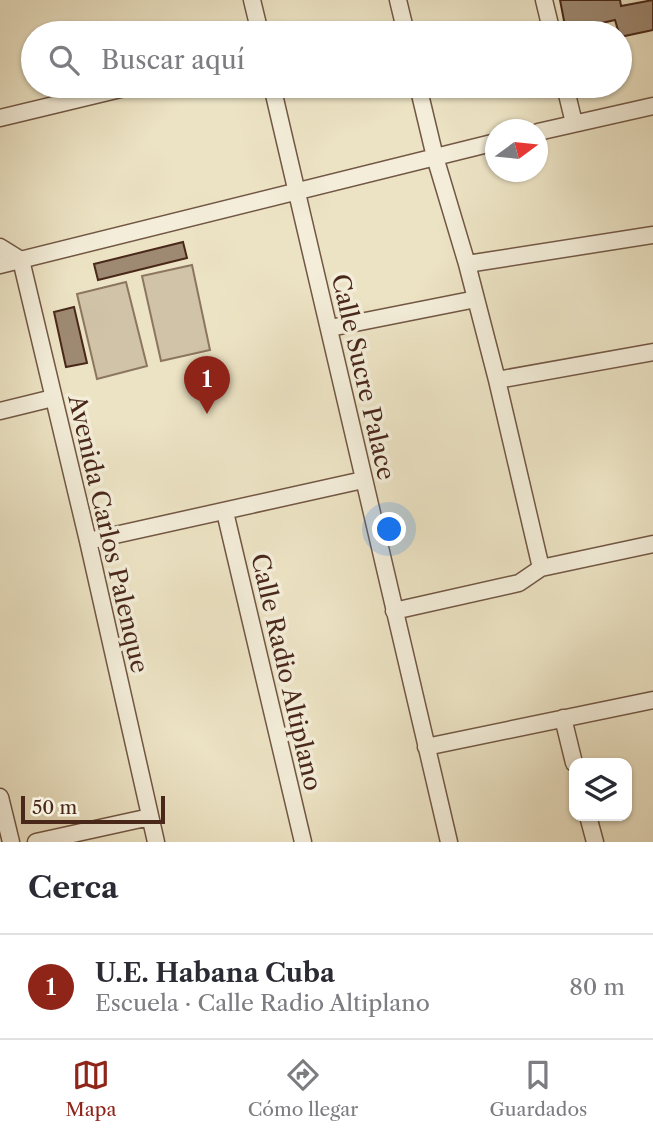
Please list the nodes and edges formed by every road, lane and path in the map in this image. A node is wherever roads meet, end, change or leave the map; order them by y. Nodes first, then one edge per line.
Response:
1 (252, 0) edge
2 (398, 0) edge
3 (544, 0) edge
4 (257, 21) edge
5 (403, 21) edge
6 (549, 21) edge
7 (83, 98) edge
8 (275, 98) edge
9 (421, 98) edge
10 (568, 98) edge
11 (653, 106) edge
12 (0, 118) edge
13 (574, 123) junction
14 (548, 129) edge
15 (485, 144) edge
16 (435, 157) junction
17 (296, 192) junction
18 (653, 235) edge
19 (0, 247) edge
20 (21, 260) junction
21 (467, 264) junction
22 (0, 265) edge
23 (476, 299) junction
24 (330, 328) junction
25 (653, 352) edge
26 (497, 380) junction
27 (53, 398) junction
28 (0, 411) edge
29 (363, 480) junction
30 (225, 512) junction
31 (88, 541) junction
32 (653, 544) edge
33 (541, 568) junction
34 (394, 611) junction
35 (653, 700) edge
36 (563, 718) junction
37 (426, 747) junction
38 (573, 758) edge
39 (0, 797) edge
40 (150, 817) junction
41 (589, 821) edge
42 (11, 842) edge
43 (36, 842) edge
44 (156, 842) edge
45 (303, 842) edge
46 (449, 842) edge
47 (595, 842) edge

1 - 4 street
2 - 5 street
3 - 6 street
7 - 12 street
8 - 17 street, Calle Sucre Palace
9 - 16 street
10 - 13 street
11 - 13 street
13 - 14 street
15 - 16 street
16 - 17 street
16 - 21 street
17 - 20 street
17 - 24 street, Calle Sucre Palace
18 - 21 street
19 - 20 street
20 - 22 street
20 - 27 street, Avenida Carlos Palenque
21 - 23 street
23 - 24 street
23 - 26 street
24 - 29 street, Calle Sucre Palace
25 - 26 street
26 - 33 street
27 - 28 street
27 - 31 street, Avenida Carlos Palenque
29 - 30 street
29 - 34 street, Calle Sucre Palace
30 - 31 street
30 - 45 street, Calle Radio Altiplano
31 - 40 street, Avenida Carlos Palenque
32 - 33 street
33 - 34 street
34 - 37 street, Calle Sucre Palace
35 - 36 street
36 - 37 street
36 - 38 street
37 - 46 street, Calle Sucre Palace
39 - 42 street
40 - 43 street
40 - 44 street, Avenida Carlos Palenque
41 - 47 street

